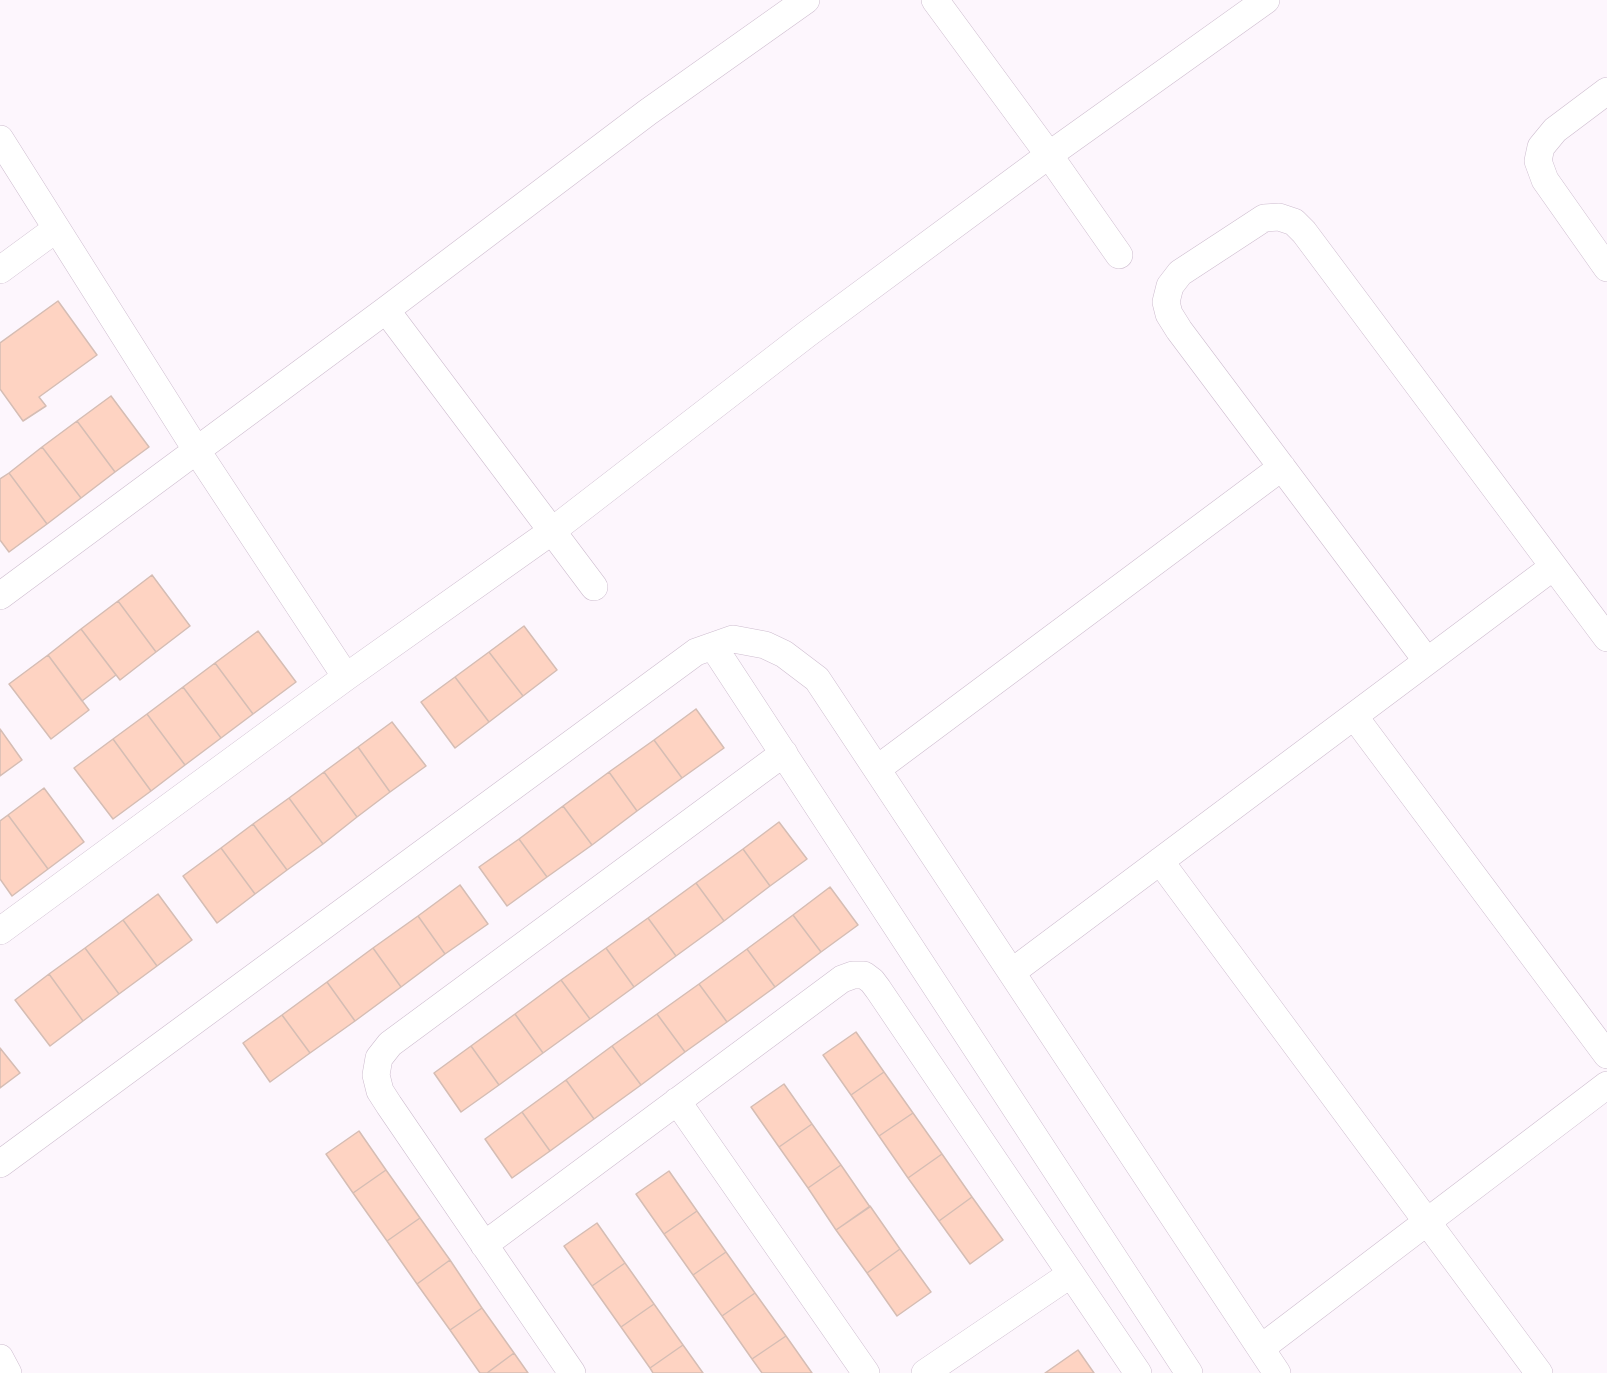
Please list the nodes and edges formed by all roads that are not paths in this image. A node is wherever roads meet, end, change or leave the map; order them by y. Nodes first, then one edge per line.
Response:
1 (806, 0) edge
2 (935, 0) edge
3 (1266, 0) edge
4 (1607, 90) edge
5 (0, 139) edge
6 (1049, 155) junction
7 (57, 229) junction
8 (1119, 255) dead end
9 (1607, 268) edge
10 (0, 270) edge
11 (386, 310) junction
12 (197, 451) junction
13 (1282, 467) junction
14 (552, 531) junction
15 (1553, 567) junction
16 (594, 587) dead end
17 (0, 596) edge
18 (1607, 638) edge
19 (713, 646) junction
20 (1428, 660) junction
21 (345, 677) junction
22 (1354, 716) junction
23 (784, 753) junction
24 (877, 769) junction
25 (1160, 861) junction
26 (0, 931) edge
27 (1012, 972) junction
28 (1607, 1055) edge
29 (1607, 1085) edge
30 (677, 1101) junction
31 (0, 1164) edge
32 (1427, 1222) junction
33 (484, 1245) junction
34 (1071, 1274) junction
35 (1261, 1348) junction
36 (0, 1358) edge
37 (8, 1373) edge
38 (572, 1373) edge
39 (866, 1373) edge
40 (925, 1373) edge
41 (1138, 1373) edge
42 (1189, 1373) edge
43 (1277, 1373) edge
44 (1539, 1373) edge

1 - 11 street
2 - 6 street
3 - 6 street
4 - 9 street
5 - 7 street
6 - 8 street
6 - 14 street
7 - 10 street
7 - 12 street
11 - 12 street
11 - 14 street
12 - 17 street
12 - 21 street
13 - 15 street
13 - 20 street
13 - 24 street
14 - 16 street
14 - 21 street
15 - 18 street
15 - 20 street
19 - 23 street
19 - 24 street
19 - 31 street
20 - 22 street
21 - 26 street
22 - 25 street
22 - 28 street
23 - 33 street
23 - 42 street
24 - 27 street
25 - 27 street
25 - 32 street
27 - 35 street
29 - 32 street
30 - 33 street
30 - 34 street
30 - 39 street
32 - 35 street
32 - 44 street
33 - 38 street
34 - 40 street
34 - 41 street
35 - 43 street
36 - 37 street

